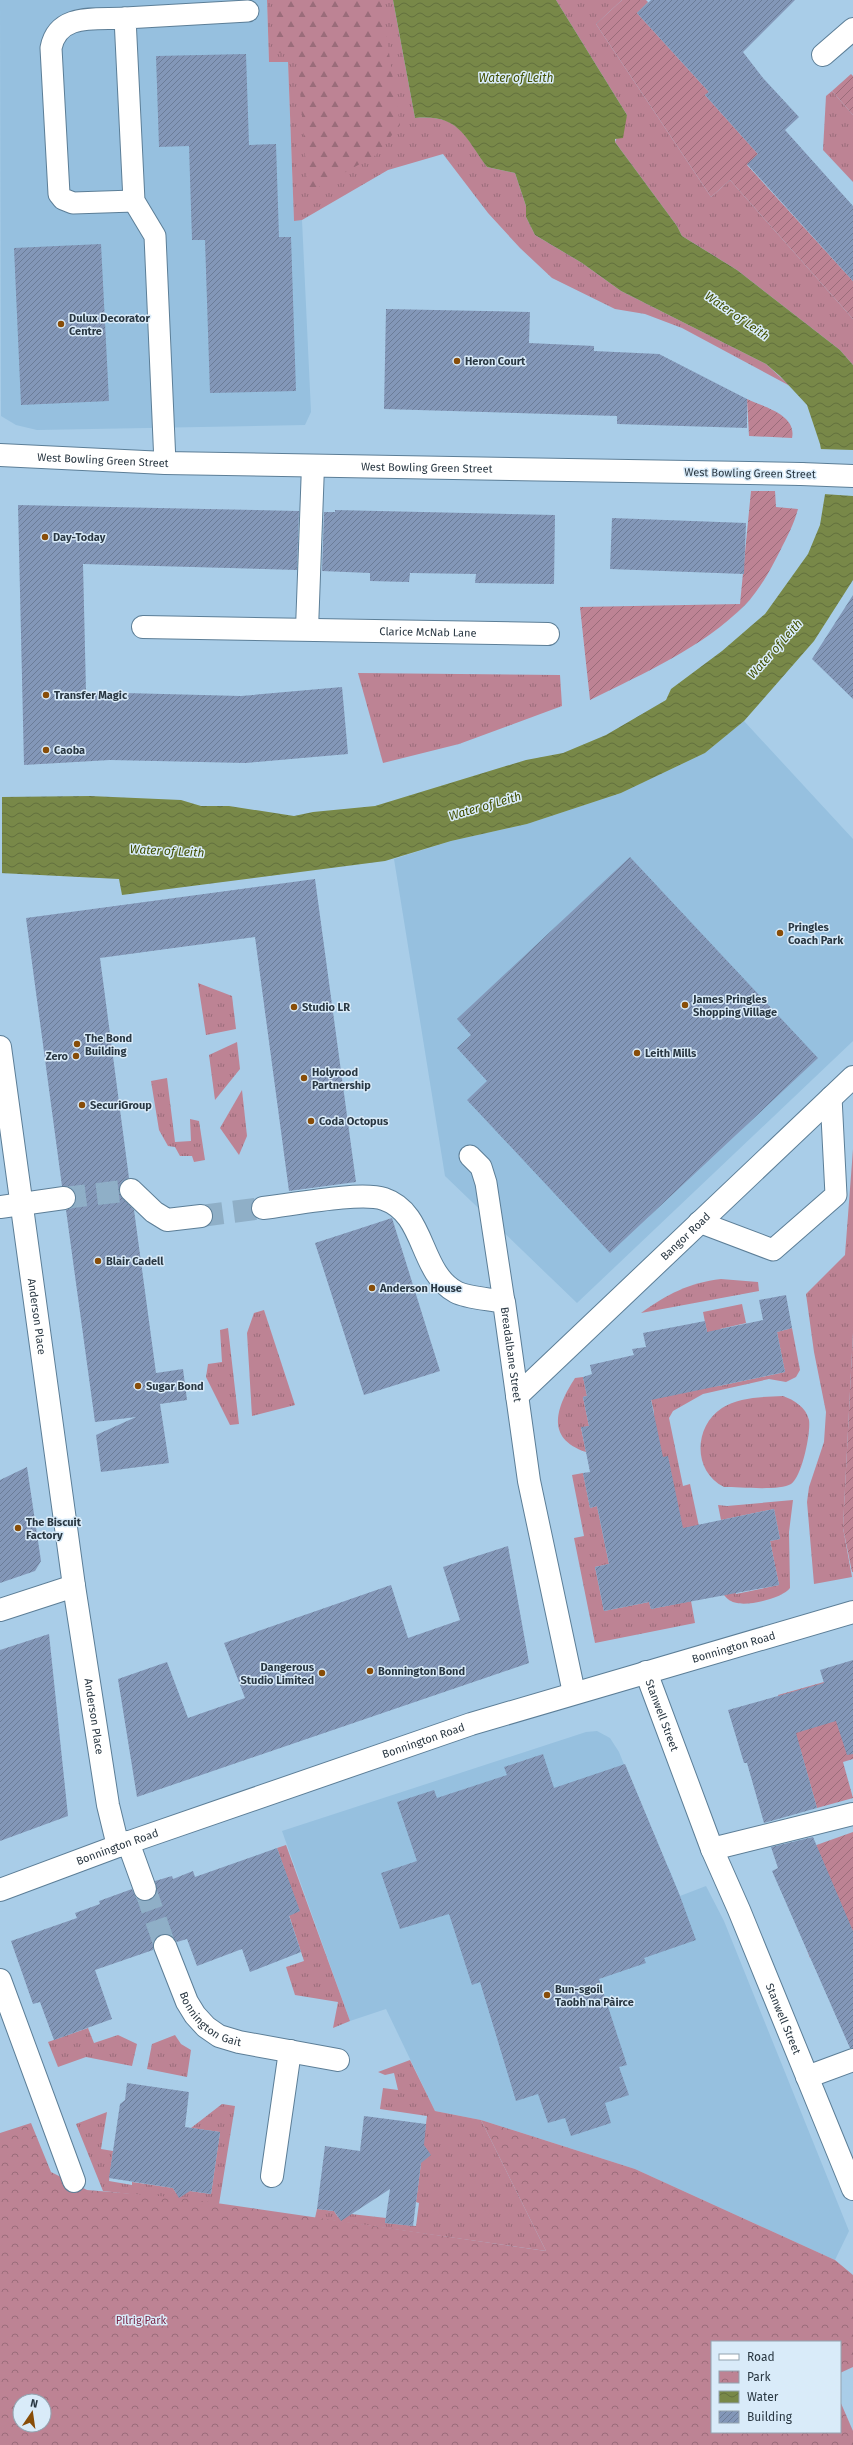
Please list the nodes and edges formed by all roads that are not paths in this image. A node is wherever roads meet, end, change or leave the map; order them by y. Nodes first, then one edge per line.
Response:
1 (248, 11) dead end
2 (126, 18) junction
3 (853, 28) edge
4 (823, 55) dead end
5 (134, 201) junction
6 (0, 455) edge
7 (165, 464) junction
8 (313, 466) junction
9 (853, 476) edge
10 (143, 627) dead end
11 (307, 630) junction
12 (548, 634) dead end
13 (0, 1047) edge
14 (853, 1077) edge
15 (831, 1097) junction
16 (470, 1156) dead end
17 (131, 1190) dead end
18 (64, 1198) tunnel mouth
19 (10, 1205) edge
20 (263, 1208) tunnel mouth
21 (201, 1216) tunnel mouth
22 (699, 1222) junction
23 (504, 1302) junction
24 (517, 1396) junction
25 (74, 1586) junction
26 (0, 1610) edge
27 (853, 1612) edge
28 (646, 1672) junction
29 (574, 1693) junction
30 (853, 1814) edge
31 (123, 1844) junction
32 (712, 1849) junction
33 (145, 1889) tunnel mouth
34 (0, 1890) edge
35 (165, 1946) tunnel mouth
36 (0, 1980) edge
37 (290, 2052) junction
38 (338, 2060) dead end
39 (853, 2060) edge
40 (807, 2077) junction
41 (272, 2176) dead end
42 (74, 2181) dead end
43 (853, 2189) edge

1 - 2 lane
2 - 5 lane
2 - 5 lane
3 - 4 street
5 - 7 lane
6 - 7 street, West Bowling Green Street
7 - 8 street, West Bowling Green Street
8 - 9 street, West Bowling Green Street
8 - 11 street
10 - 11 street, Clarice McNab Lane
11 - 12 street, Clarice McNab Lane
13 - 19 street, Anderson Place
14 - 15 street, Bangor Road
15 - 22 street, Bangor Road
15 - 22 lane
16 - 23 lane
17 - 21 street
18 - 19 street
19 - 25 street, Anderson Place
20 - 23 street, Breadalbane Street
22 - 24 street, Bangor Road
23 - 24 street, Breadalbane Street
24 - 29 street, Breadalbane Street
25 - 26 street
25 - 31 street, Anderson Place
27 - 28 street, Bonnington Road
28 - 29 street, Bonnington Road
28 - 32 street, Stanwell Street
29 - 31 street, Bonnington Road
30 - 32 street
31 - 33 street
31 - 34 street, Bonnington Road
32 - 40 street, Stanwell Street
35 - 37 street, Bonnington Gait
36 - 42 street
37 - 38 street, Bonnington Gait
37 - 41 street
39 - 40 street
40 - 43 street, Stanwell Street

